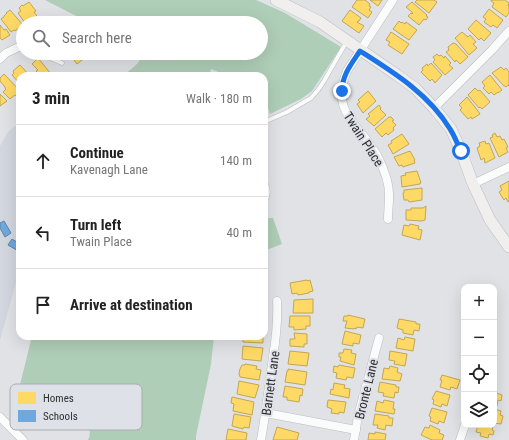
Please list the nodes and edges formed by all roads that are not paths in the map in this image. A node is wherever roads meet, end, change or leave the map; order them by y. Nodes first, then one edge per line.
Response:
1 (393, 0) edge
2 (283, 2) edge
3 (509, 31) edge
4 (347, 41) junction
5 (16, 49) edge
6 (360, 51) junction
7 (0, 59) edge
8 (55, 60) edge
9 (62, 63) dead end
10 (434, 108) junction
11 (268, 120) edge
12 (509, 167) edge
13 (473, 184) junction
14 (388, 219) dead end
15 (509, 247) edge
16 (277, 301) dead end
17 (379, 338) dead end
18 (266, 413) junction
19 (0, 417) edge
20 (10, 427) edge
21 (465, 428) edge
22 (14, 430) edge
23 (356, 430) junction
24 (24, 440) edge
25 (261, 440) edge
26 (354, 440) edge
27 (460, 440) edge

1 - 6 street, Twain Place
2 - 4 main road
3 - 10 street
4 - 6 main road
4 - 11 lane
5 - 7 street
6 - 10 main road
6 - 14 street, Twain Place
8 - 9 lane
10 - 13 main road
12 - 13 street
13 - 15 main road
16 - 18 street, Barnett Lane
17 - 23 street, Bronte Lane
18 - 23 street
18 - 25 street, Barnett Lane
19 - 20 street
21 - 27 street
22 - 24 street
23 - 26 street, Bronte Lane

